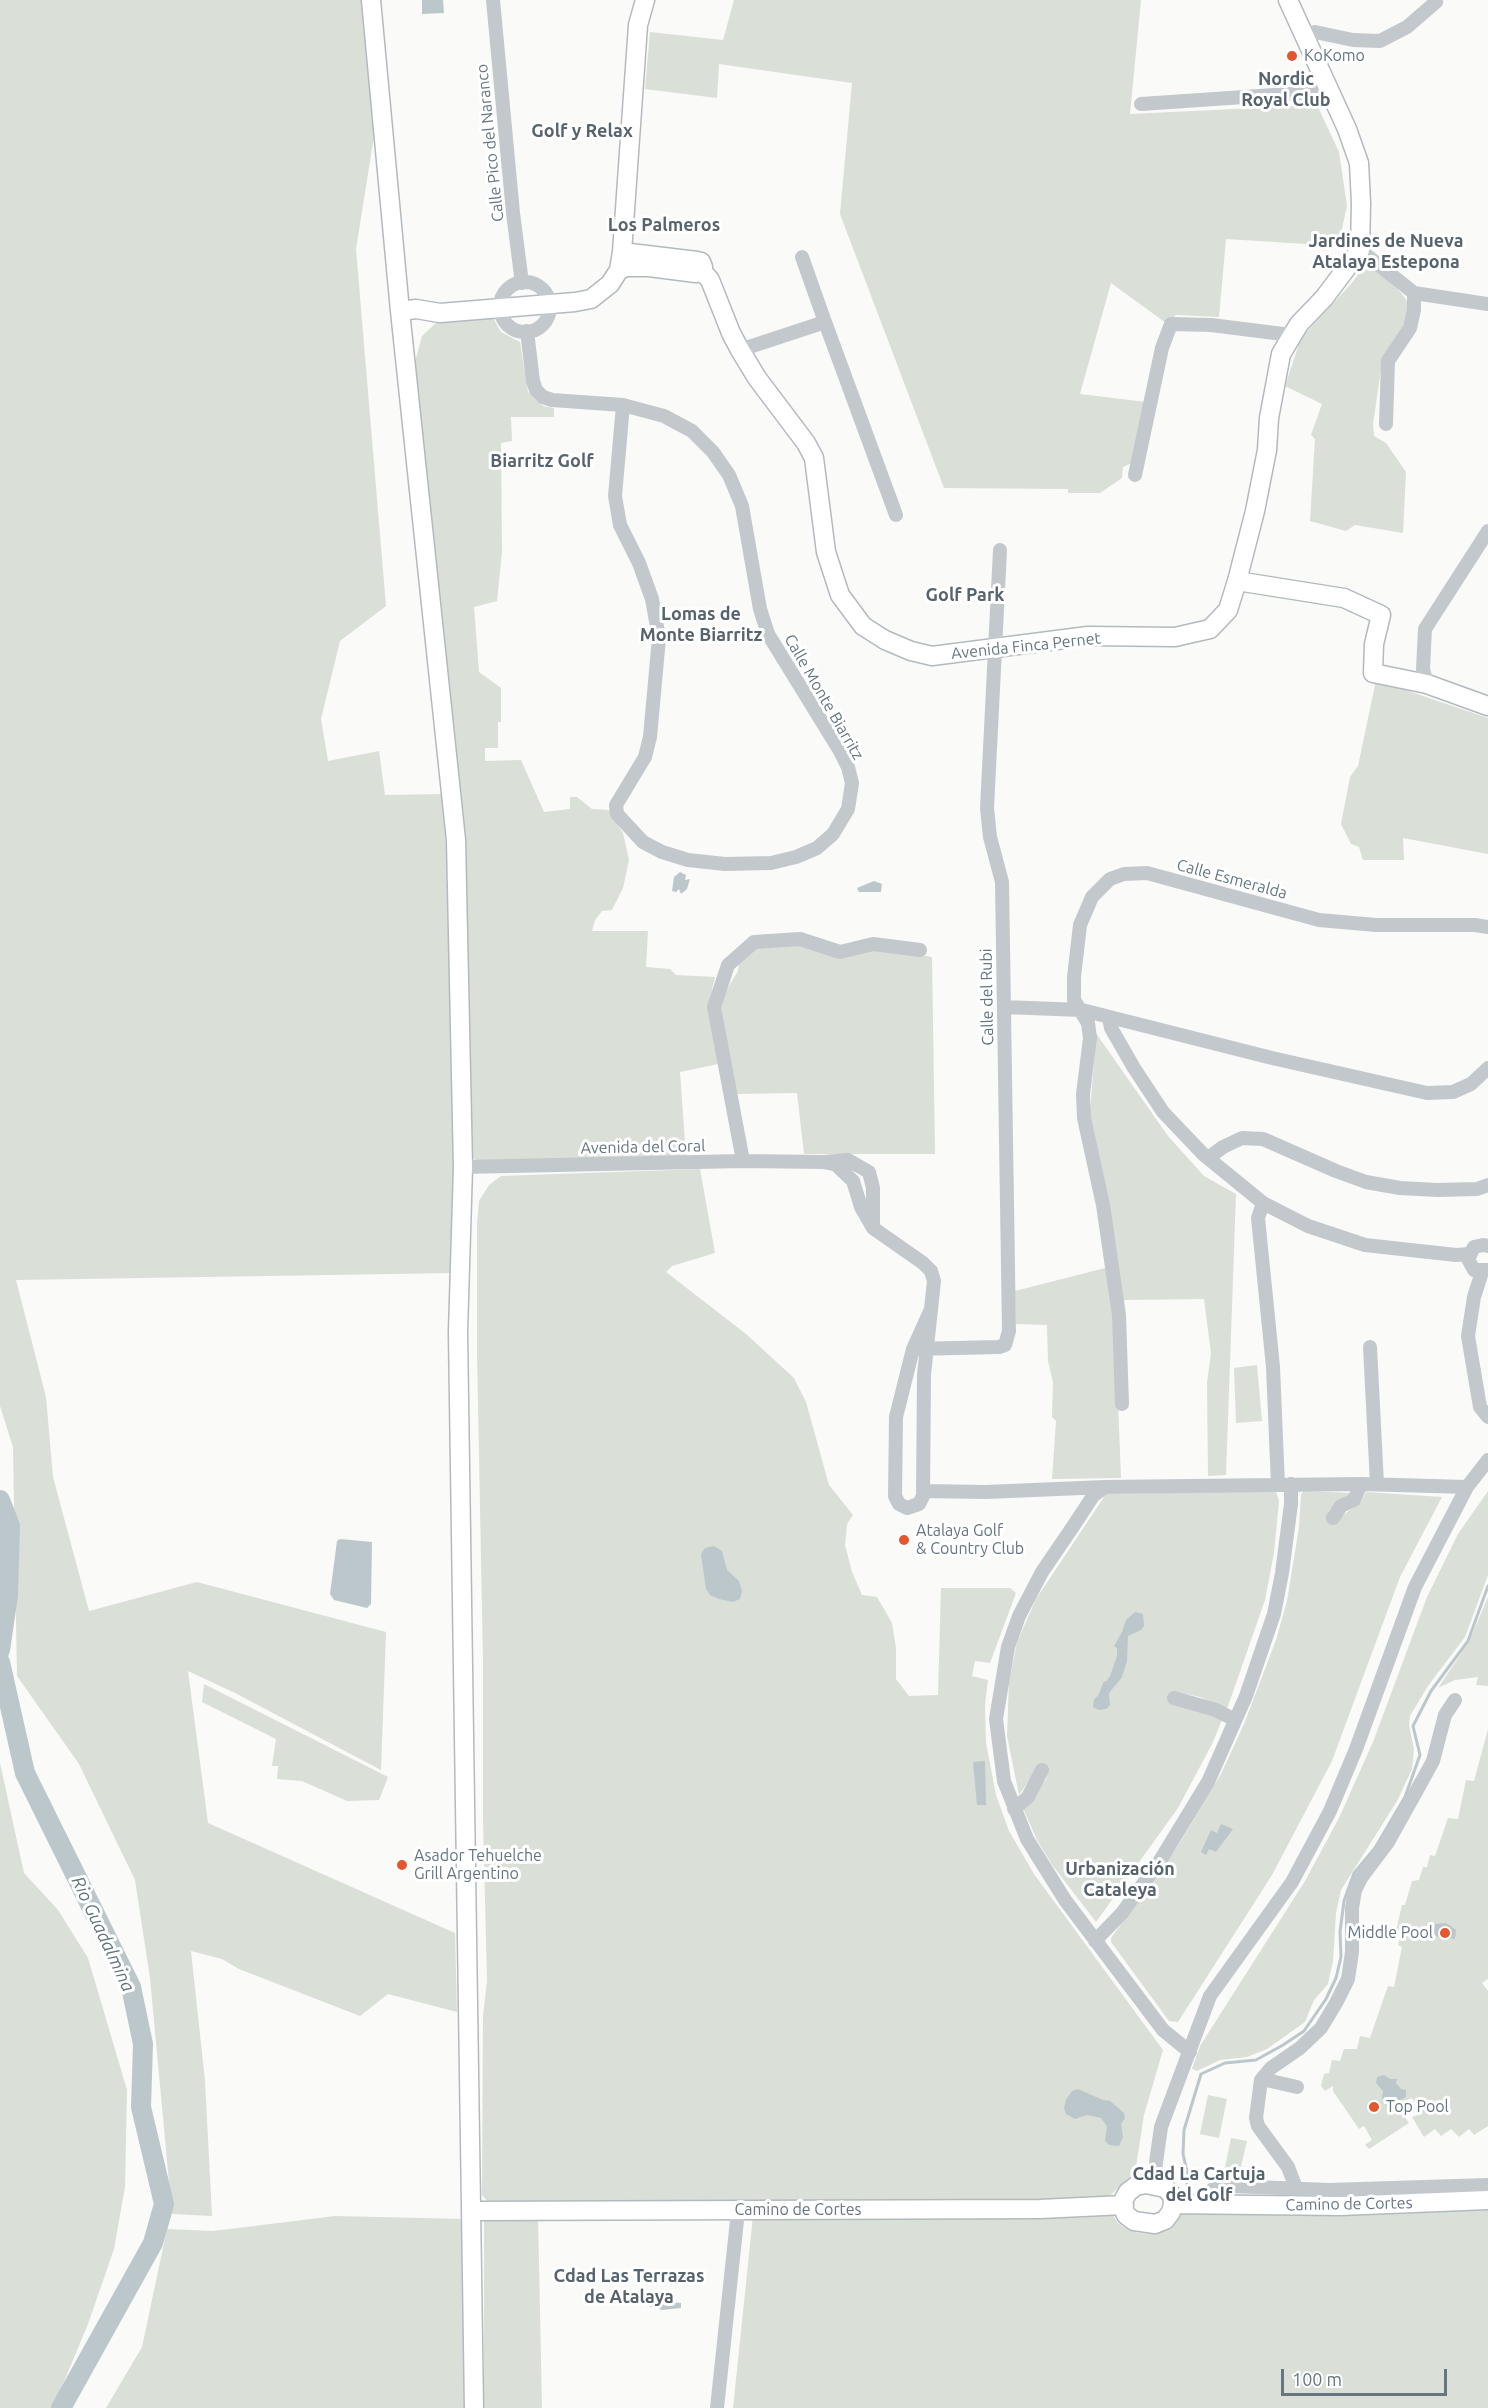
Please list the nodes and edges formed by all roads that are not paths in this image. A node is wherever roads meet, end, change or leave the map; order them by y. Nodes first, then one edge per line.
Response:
1 (371, 0) edge
2 (493, 0) edge
3 (645, 0) edge
4 (1276, 0) edge
5 (1288, 0) edge
6 (1435, 0) edge
7 (1305, 34) junction
8 (1318, 92) junction
9 (1141, 104) dead end
10 (1359, 250) junction
11 (802, 257) dead end
12 (620, 261) junction
13 (522, 283) junction
14 (1414, 293) junction
15 (1488, 304) edge
16 (550, 305) junction
17 (492, 309) junction
18 (401, 317) junction
19 (825, 322) junction
20 (527, 331) junction
21 (1291, 335) junction
22 (740, 350) junction
23 (623, 405) junction
24 (1386, 424) dead end
25 (1135, 475) dead end
26 (896, 515) dead end
27 (1488, 531) edge
28 (1000, 550) dead end
29 (1237, 581) junction
30 (995, 649) junction
31 (1427, 684) junction
32 (1488, 706) edge
33 (1488, 927) edge
34 (920, 950) dead end
35 (1004, 1007) junction
36 (1082, 1010) junction
37 (1109, 1018) junction
38 (1488, 1068) edge
39 (1208, 1158) junction
40 (742, 1161) junction
41 (464, 1167) junction
42 (1488, 1185) edge
43 (1263, 1203) junction
44 (1488, 1246) edge
45 (1469, 1254) junction
46 (1485, 1271) edge
47 (1370, 1347) dead end
48 (920, 1349) junction
49 (1122, 1404) dead end
50 (1488, 1417) edge
51 (1488, 1460) edge
52 (1361, 1484) junction
53 (1377, 1484) junction
54 (1284, 1485) junction
55 (1105, 1487) junction
56 (1467, 1487) junction
57 (923, 1491) junction
58 (1333, 1518) dead end
59 (1174, 1698) dead end
60 (1455, 1700) dead end
61 (1235, 1720) junction
62 (1042, 1770) dead end
63 (1014, 1809) junction
64 (1095, 1941) junction
65 (1190, 2052) junction
66 (1262, 2079) junction
67 (1297, 2087) dead end
68 (1153, 2184) junction
69 (1488, 2186) edge
70 (1296, 2188) junction
71 (1212, 2200) junction
72 (1488, 2200) edge
73 (1173, 2204) junction
74 (1124, 2205) junction
75 (472, 2211) junction
76 (738, 2211) junction
77 (474, 2408) edge
78 (717, 2408) edge

1 - 18 street
2 - 13 street, Calle Pico del Naranco
3 - 12 street
4 - 8 street
5 - 7 street
6 - 7 street
7 - 10 street
8 - 9 street
8 - 10 street
10 - 14 street
10 - 21 street, Avenida Finca Pernet
11 - 19 street
12 - 16 street
12 - 22 street, Avenida Finca Pernet
13 - 16 street
13 - 17 street
14 - 15 street
14 - 24 street
16 - 17 street
16 - 20 street
17 - 18 street
17 - 20 street
18 - 41 street
19 - 22 street
19 - 26 street
20 - 23 street, Calle Monte Biarritz
21 - 25 street
21 - 29 street, Avenida Finca Pernet
22 - 30 street, Avenida Finca Pernet
23 - 23 street, Calle Monte Biarritz
27 - 31 street
28 - 30 street, Calle del Rubi
29 - 30 street, Avenida Finca Pernet
29 - 31 street
30 - 35 street, Calle del Rubi
31 - 32 street
33 - 36 street, Calle Esmeralda
34 - 40 street
35 - 36 street
35 - 48 street, Calle del Rubi
36 - 37 street
36 - 49 street, Calle Esmeralda
37 - 38 street
37 - 39 street
39 - 42 street
39 - 43 street
40 - 41 street, Avenida del Coral
40 - 48 street, Avenida del Coral
41 - 75 street
43 - 45 street
43 - 54 street
44 - 45 street
45 - 46 street
46 - 50 street
47 - 53 street
48 - 57 street
48 - 57 street
51 - 56 street
52 - 53 street
52 - 54 street
52 - 58 street
53 - 56 street
54 - 55 street
54 - 61 street
55 - 57 street
55 - 63 street
56 - 65 street
59 - 61 street
60 - 66 street
61 - 64 street
62 - 63 street
63 - 64 street
64 - 65 street
65 - 68 street
66 - 67 street
66 - 70 street
68 - 73 street
68 - 74 street
69 - 70 street
70 - 71 street
71 - 72 street, Camino de Cortes
71 - 73 street, Camino de Cortes
73 - 74 street
74 - 76 street, Camino de Cortes
75 - 76 street, Camino de Cortes
75 - 77 street
76 - 78 street

